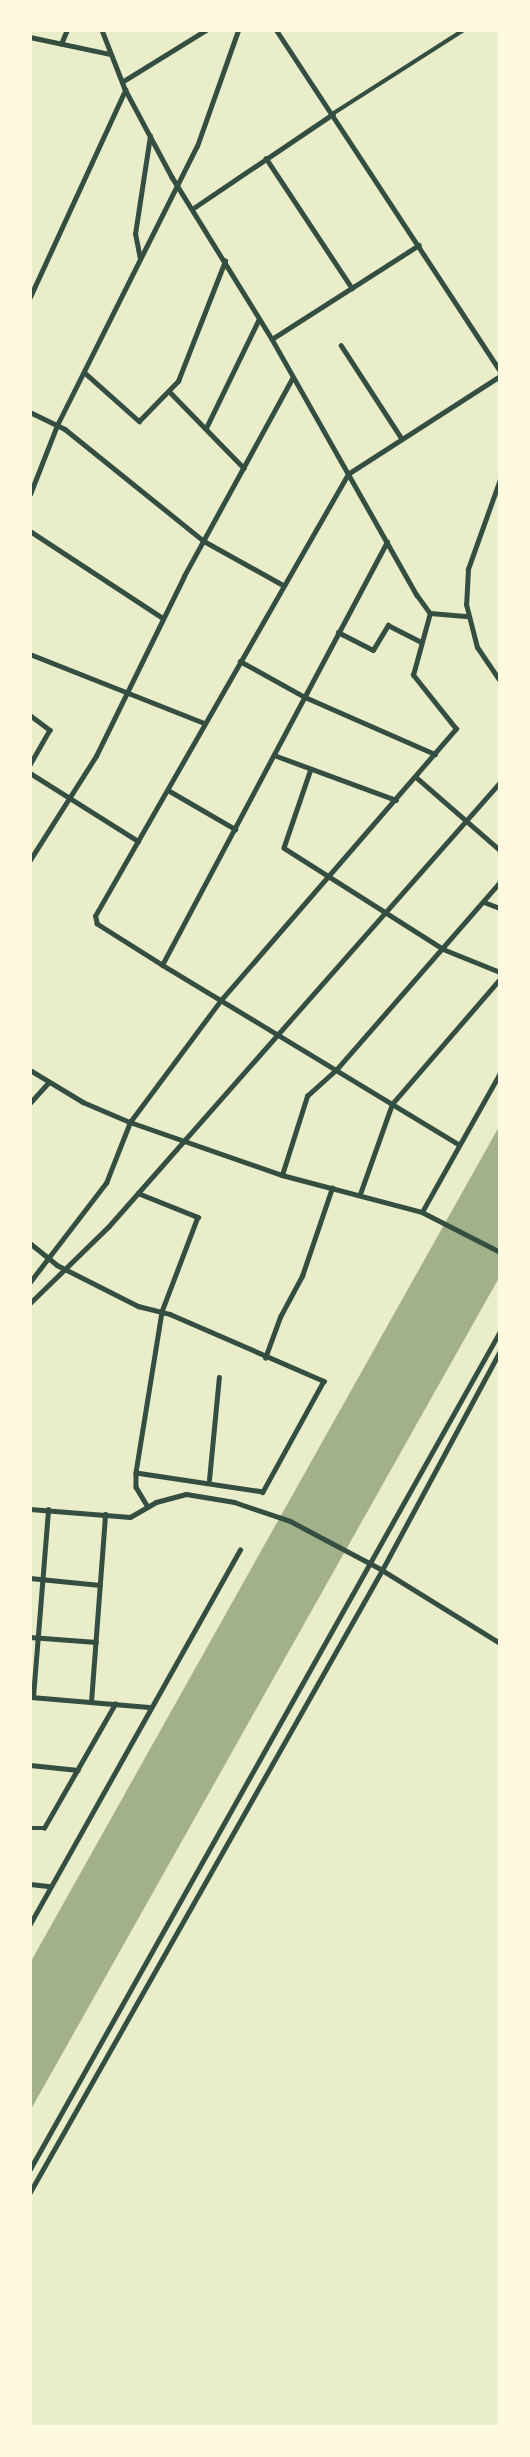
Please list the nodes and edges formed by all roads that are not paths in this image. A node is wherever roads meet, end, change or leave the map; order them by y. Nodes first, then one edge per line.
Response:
1 (67, 30) edge
2 (102, 30) edge
3 (206, 30) edge
4 (238, 30) edge
5 (276, 30) edge
6 (464, 30) edge
7 (30, 37) edge
8 (61, 44) junction
9 (111, 54) junction
10 (122, 82) junction
11 (125, 89) junction
12 (333, 114) junction
13 (150, 135) junction
14 (266, 158) junction
15 (177, 185) junction
16 (195, 207) junction
17 (419, 245) junction
18 (140, 259) junction
19 (226, 260) junction
20 (352, 288) junction
21 (30, 297) edge
22 (260, 318) junction
23 (272, 339) junction
24 (341, 345) dead end
25 (84, 372) junction
26 (500, 374) edge
27 (293, 378) junction
28 (170, 392) junction
29 (30, 412) edge
30 (57, 425) junction
31 (206, 428) junction
32 (402, 439) junction
33 (244, 468) junction
34 (348, 474) junction
35 (500, 479) edge
36 (30, 494) edge
37 (30, 531) edge
38 (204, 541) junction
39 (387, 542) junction
40 (283, 585) junction
41 (430, 613) junction
42 (468, 617) junction
43 (163, 618) junction
44 (338, 632) junction
45 (421, 642) junction
46 (30, 654) edge
47 (240, 661) junction
48 (500, 681) edge
49 (126, 690) junction
50 (305, 697) junction
51 (30, 715) edge
52 (205, 723) junction
53 (435, 754) junction
54 (274, 755) junction
55 (30, 765) edge
56 (311, 769) junction
57 (30, 773) edge
58 (416, 777) junction
59 (500, 782) edge
60 (168, 790) junction
61 (66, 796) junction
62 (396, 800) junction
63 (466, 820) junction
64 (235, 829) junction
65 (138, 841) junction
66 (500, 849) edge
67 (31, 856) edge
68 (328, 878) junction
69 (500, 882) edge
70 (484, 902) junction
71 (500, 908) edge
72 (384, 912) junction
73 (443, 949) junction
74 (162, 965) junction
75 (500, 972) edge
76 (500, 979) edge
77 (221, 1000) junction
78 (276, 1036) junction
79 (30, 1070) edge
80 (336, 1070) junction
81 (500, 1073) edge
82 (49, 1082) junction
83 (30, 1103) edge
84 (392, 1104) junction
85 (130, 1122) junction
86 (183, 1142) junction
87 (459, 1145) junction
88 (282, 1175) junction
89 (332, 1188) junction
90 (138, 1193) junction
91 (360, 1194) junction
92 (422, 1212) junction
93 (30, 1243) edge
94 (500, 1252) edge
95 (47, 1260) junction
96 (64, 1270) junction
97 (30, 1282) edge
98 (30, 1300) edge
99 (162, 1312) junction
100 (500, 1331) edge
101 (500, 1351) edge
102 (265, 1358) junction
103 (219, 1377) dead end
104 (136, 1473) junction
105 (209, 1480) junction
106 (148, 1507) junction
107 (30, 1509) edge
108 (48, 1510) junction
109 (105, 1515) junction
110 (130, 1517) joint
111 (240, 1550) dead end
112 (371, 1563) junction
113 (382, 1570) junction
114 (30, 1578) edge
115 (43, 1580) junction
116 (100, 1585) junction
117 (30, 1636) edge
118 (38, 1637) junction
119 (96, 1642) junction
120 (500, 1643) edge
121 (31, 1697) edge
122 (91, 1702) junction
123 (115, 1704) junction
124 (149, 1707) junction
125 (30, 1765) edge
126 (78, 1770) junction
127 (30, 1828) edge
128 (30, 1884) edge
129 (51, 1886) junction
130 (30, 1924) edge
131 (30, 2169) edge
132 (30, 2192) edge

1 - 8 street
2 - 9 street
3 - 10 street
4 - 15 street
5 - 12 street
6 - 12 street
7 - 8 street
8 - 9 street
9 - 10 street
10 - 11 street
11 - 13 street
11 - 21 street
12 - 14 street
12 - 17 street
13 - 15 street
13 - 18 street
14 - 16 street
14 - 20 street
15 - 16 street
15 - 18 street
16 - 19 street
17 - 20 street
17 - 26 street
18 - 25 street
19 - 22 street
19 - 28 street
20 - 23 street
22 - 23 street
22 - 31 street
23 - 27 street
24 - 32 street
25 - 28 street
25 - 30 street
26 - 32 street
27 - 33 street
27 - 34 street
28 - 31 street
29 - 30 street
30 - 36 street
30 - 38 street
31 - 33 street
32 - 34 street
33 - 38 street
34 - 39 street
34 - 40 street
35 - 42 street
37 - 43 street
38 - 40 street
38 - 43 street
39 - 41 street
39 - 44 street
40 - 47 street
41 - 42 street
41 - 45 street
42 - 48 street
43 - 49 street
44 - 45 street
44 - 50 street
45 - 53 street
46 - 49 street
47 - 50 street
47 - 52 street
49 - 52 street
49 - 61 street
50 - 53 street
50 - 54 street
51 - 55 street
52 - 60 street
53 - 58 street
54 - 56 street
54 - 64 street
56 - 62 street
56 - 68 street
57 - 61 street
58 - 62 street
58 - 63 street
59 - 63 street
60 - 64 street
60 - 65 street
61 - 65 street
61 - 67 street
62 - 68 street
63 - 66 street
63 - 72 street
64 - 74 street
65 - 74 street
68 - 72 street
68 - 77 street
69 - 70 street
70 - 71 street
70 - 73 street
72 - 73 street
72 - 78 street
73 - 75 street
73 - 80 street
74 - 77 street
76 - 84 street
77 - 78 street
77 - 85 street
78 - 80 street
78 - 86 street
79 - 82 street
80 - 84 street
80 - 88 street
81 - 87 street
82 - 83 street
82 - 85 street
84 - 87 street
84 - 91 street
85 - 86 street
85 - 95 street
86 - 88 street
86 - 90 street
87 - 92 street
88 - 89 street
89 - 91 street
89 - 102 street
90 - 96 street
90 - 99 street
91 - 92 street
92 - 94 street
93 - 95 street
95 - 96 street
95 - 97 street
96 - 98 street
96 - 99 street
99 - 102 street
99 - 104 street
100 - 112 street
101 - 113 street
102 - 105 street
103 - 105 street
104 - 105 street
104 - 106 street
106 - 110 street
106 - 112 street
107 - 108 street
108 - 109 street
108 - 115 street
109 - 110 street
109 - 116 street
111 - 124 street
112 - 113 street
112 - 131 street
113 - 120 street
113 - 132 street
114 - 115 street
115 - 116 street
115 - 118 street
116 - 119 street
117 - 118 street
118 - 119 street
118 - 121 street
119 - 122 street
121 - 122 street
122 - 123 street
123 - 124 street
123 - 126 street
124 - 129 street
125 - 126 street
126 - 127 street
128 - 129 street
129 - 130 street

